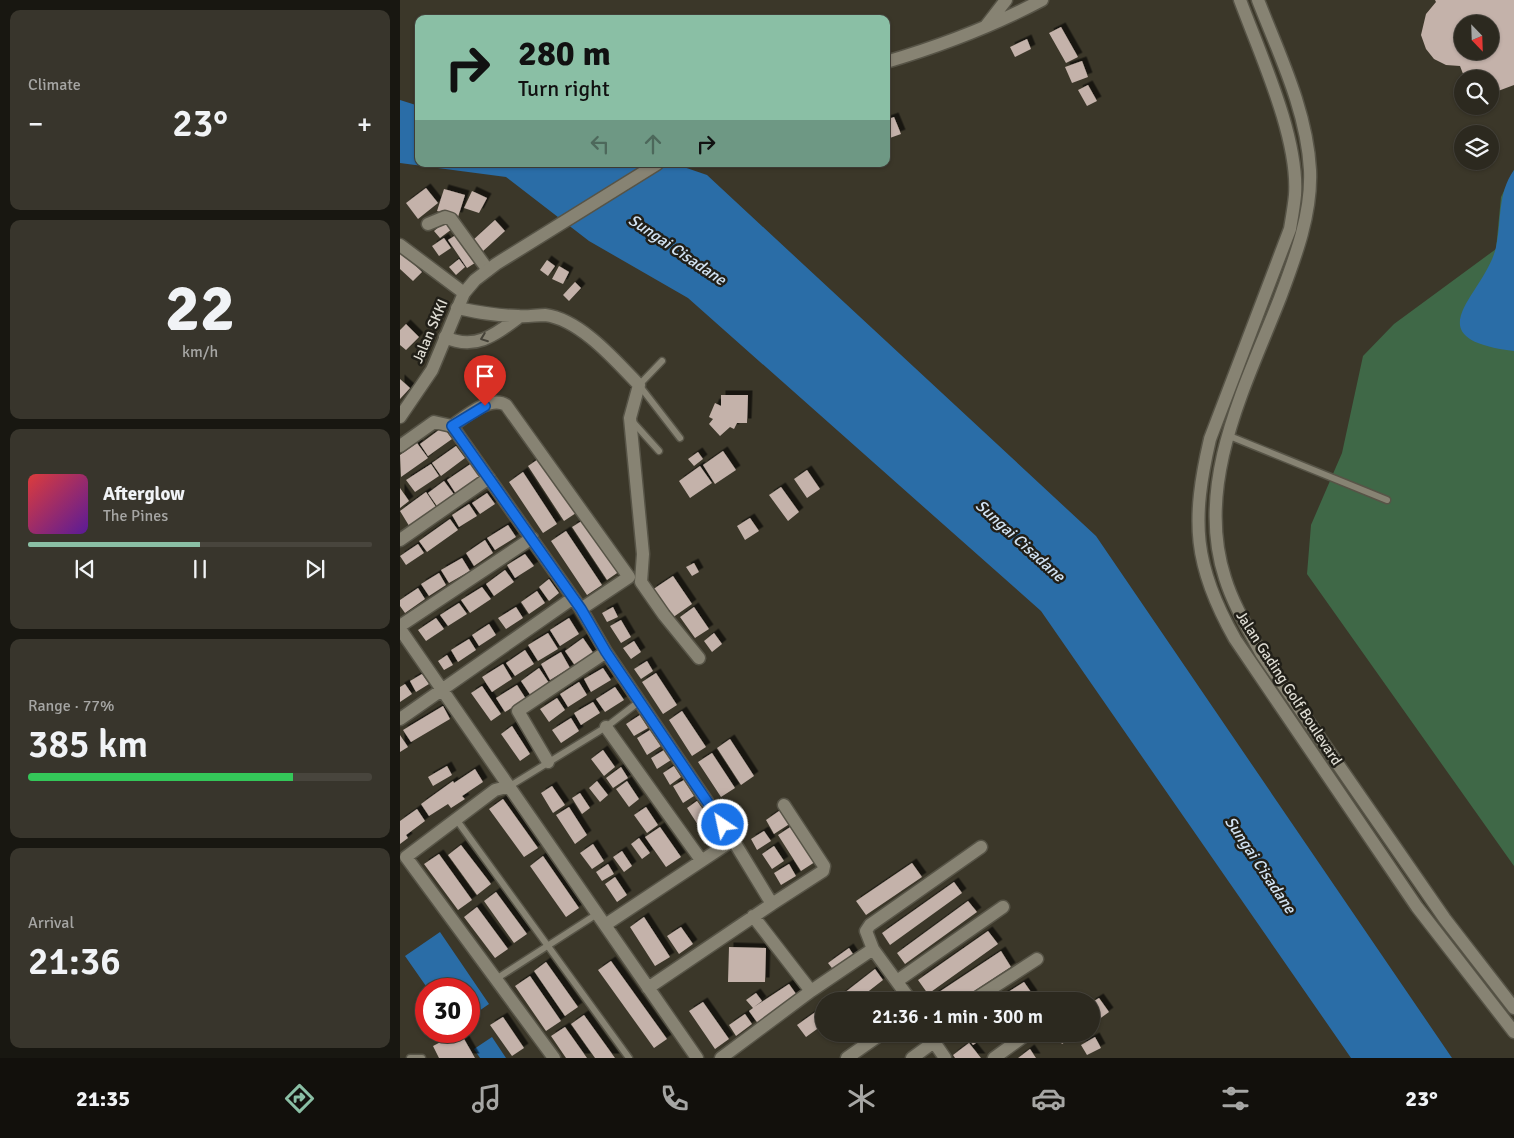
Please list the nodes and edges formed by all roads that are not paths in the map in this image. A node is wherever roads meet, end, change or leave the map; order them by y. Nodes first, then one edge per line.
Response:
1 (1006, 0) edge
2 (1042, 0) edge
3 (1240, 0) edge
4 (1258, 0) edge
5 (1026, 4) edge
6 (986, 26) junction
7 (890, 61) edge
8 (652, 167) edge
9 (428, 224) dead end
10 (400, 245) edge
11 (492, 267) junction
12 (464, 293) junction
13 (457, 308) junction
14 (519, 316) junction
15 (445, 337) junction
16 (662, 361) dead end
17 (639, 385) junction
18 (400, 416) edge
19 (630, 418) junction
20 (452, 426) junction
21 (1227, 436) junction
22 (680, 438) dead end
23 (400, 446) edge
24 (659, 451) dead end
25 (489, 478) junction
26 (1387, 500) dead end
27 (532, 538) junction
28 (400, 540) edge
29 (573, 598) junction
30 (581, 609) junction
31 (400, 627) edge
32 (606, 652) junction
33 (700, 658) dead end
34 (442, 690) junction
35 (640, 701) junction
36 (400, 719) edge
37 (606, 727) junction
38 (548, 762) junction
39 (510, 786) junction
40 (784, 805) dead end
41 (456, 819) junction
42 (732, 840) junction
43 (981, 847) dead end
44 (701, 860) junction
45 (772, 904) junction
46 (1003, 906) dead end
47 (597, 914) junction
48 (753, 916) junction
49 (605, 925) junction
50 (548, 946) junction
51 (873, 949) junction
52 (1037, 959) dead end
53 (496, 979) junction
54 (897, 981) junction
55 (648, 988) junction
56 (811, 991) junction
57 (905, 992) edge
58 (986, 992) edge
59 (1514, 1008) edge
60 (1514, 1032) edge
61 (870, 1042) edge
62 (928, 1042) edge
63 (935, 1042) edge
64 (1016, 1042) edge
65 (410, 1058) edge
66 (422, 1058) edge
67 (554, 1058) edge
68 (630, 1058) edge
69 (697, 1058) edge
70 (721, 1058) edge
71 (847, 1058) edge
72 (912, 1058) edge
73 (946, 1058) edge
74 (994, 1058) edge

1 - 6 street
2 - 5 street
3 - 60 street, Jalan Gading Golf Boulevard
4 - 21 street, Jalan Gading Golf Boulevard
5 - 6 street
6 - 7 street
8 - 11 street, Jalan SKKI
9 - 11 street
10 - 12 street
11 - 12 street, Jalan SKKI
12 - 13 street, Jalan SKKI
13 - 14 street
13 - 15 street, Jalan SKKI
14 -> 15 street
14 - 17 street
15 - 18 street, Jalan SKKI
16 - 17 lane
17 - 19 street
17 - 22 lane
19 - 24 lane
19 - 33 street
20 - 23 street
20 - 25 street
20 - 30 street
21 - 26 lane
21 - 59 street, Jalan Gading Golf Boulevard
25 - 27 street
25 - 28 street
27 - 29 street
27 - 31 street
29 - 30 street
29 - 34 street
30 - 32 street
31 - 34 street
32 - 35 street
32 - 38 street
34 - 36 street
34 - 39 street
35 - 37 lane
35 - 42 street
37 - 38 lane
37 - 44 street
38 - 39 lane
39 - 41 street
39 - 47 street
40 - 45 street
41 - 50 lane
41 - 53 street
42 - 44 street
42 - 45 street
43 - 51 street
44 - 49 street
45 - 48 street
46 - 54 street
47 - 49 street
47 - 50 lane
48 - 55 street
48 - 56 street
49 - 55 street
50 - 53 lane
50 - 68 lane
51 - 54 street
51 - 56 street
52 - 58 street
53 - 67 street
54 - 57 street
55 - 69 street
56 - 70 street
61 - 71 street
62 - 72 street
63 - 73 street
64 - 74 street
65 - 66 lane

